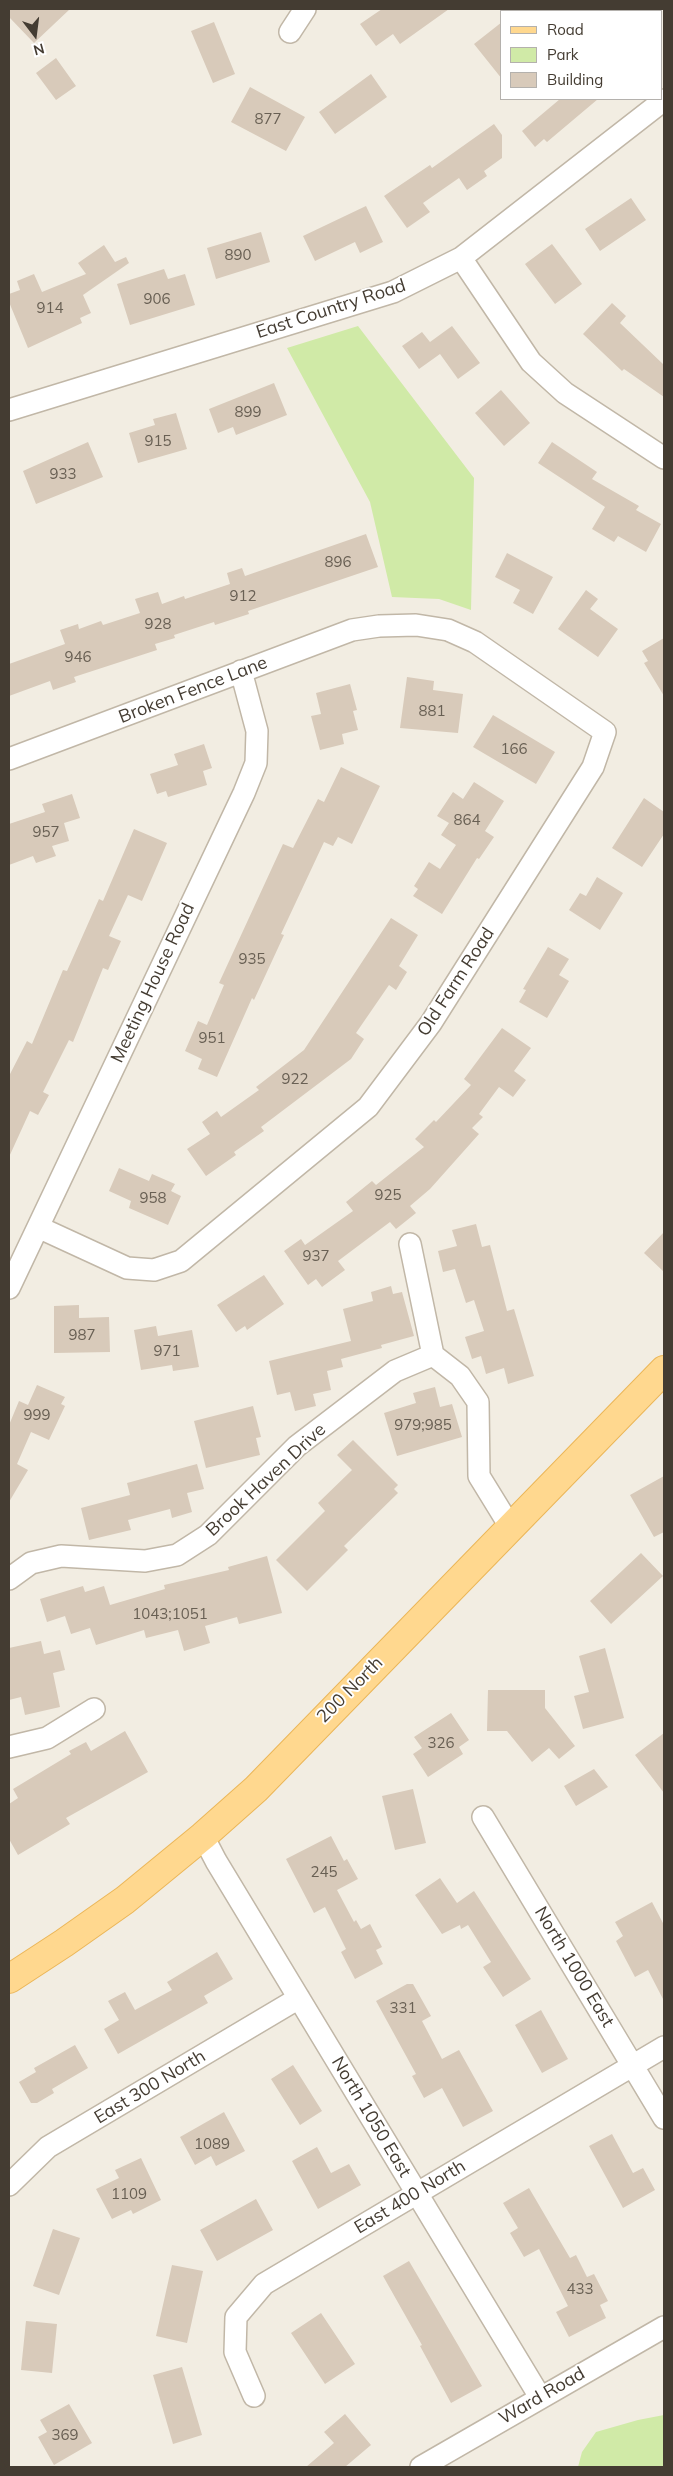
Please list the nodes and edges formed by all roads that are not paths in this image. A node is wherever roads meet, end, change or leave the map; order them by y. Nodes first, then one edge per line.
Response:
1 (305, 9) edge
2 (290, 32) dead end
3 (653, 103) edge
4 (461, 258) junction
5 (9, 410) edge
6 (664, 458) edge
7 (379, 626) joint
8 (241, 671) junction
9 (9, 759) edge
10 (38, 1227) junction
11 (410, 1244) dead end
12 (9, 1288) edge
13 (433, 1355) junction
14 (664, 1370) edge
15 (511, 1528) junction
16 (9, 1579) edge
17 (94, 1709) dead end
18 (9, 1747) edge
19 (483, 1817) dead end
20 (203, 1836) junction
21 (9, 1979) edge
22 (299, 1998) junction
23 (664, 2047) edge
24 (633, 2066) junction
25 (664, 2118) edge
26 (9, 2185) edge
27 (417, 2193) junction
28 (664, 2328) edge
29 (254, 2396) dead end
30 (540, 2397) junction
31 (421, 2467) edge

1 - 2 street
3 - 4 street, East Country Road
4 - 5 street, East Country Road
4 - 6 street
7 - 8 street, Broken Fence Lane
7 - 10 street, Old Farm Road
8 - 9 street, Broken Fence Lane
8 - 10 street, Meeting House Road
10 - 12 street, Meeting House Road
11 - 13 street
13 - 15 street
13 - 16 street, Brook Haven Drive
14 - 15 main road, 200 North
15 - 20 main road, 200 North
17 - 18 street
19 - 24 street, North 1000 East
20 - 21 main road, 200 North
20 - 22 street, North 1050 East
22 - 26 street, East 300 North
22 - 27 street, North 1050 East
23 - 24 street, East 400 North
24 - 25 street, North 1000 East
24 - 27 street, East 400 North
27 - 29 street, East 400 North
27 - 30 street, North 1050 East
28 - 30 street, Ward Road
30 - 31 street, Ward Road

